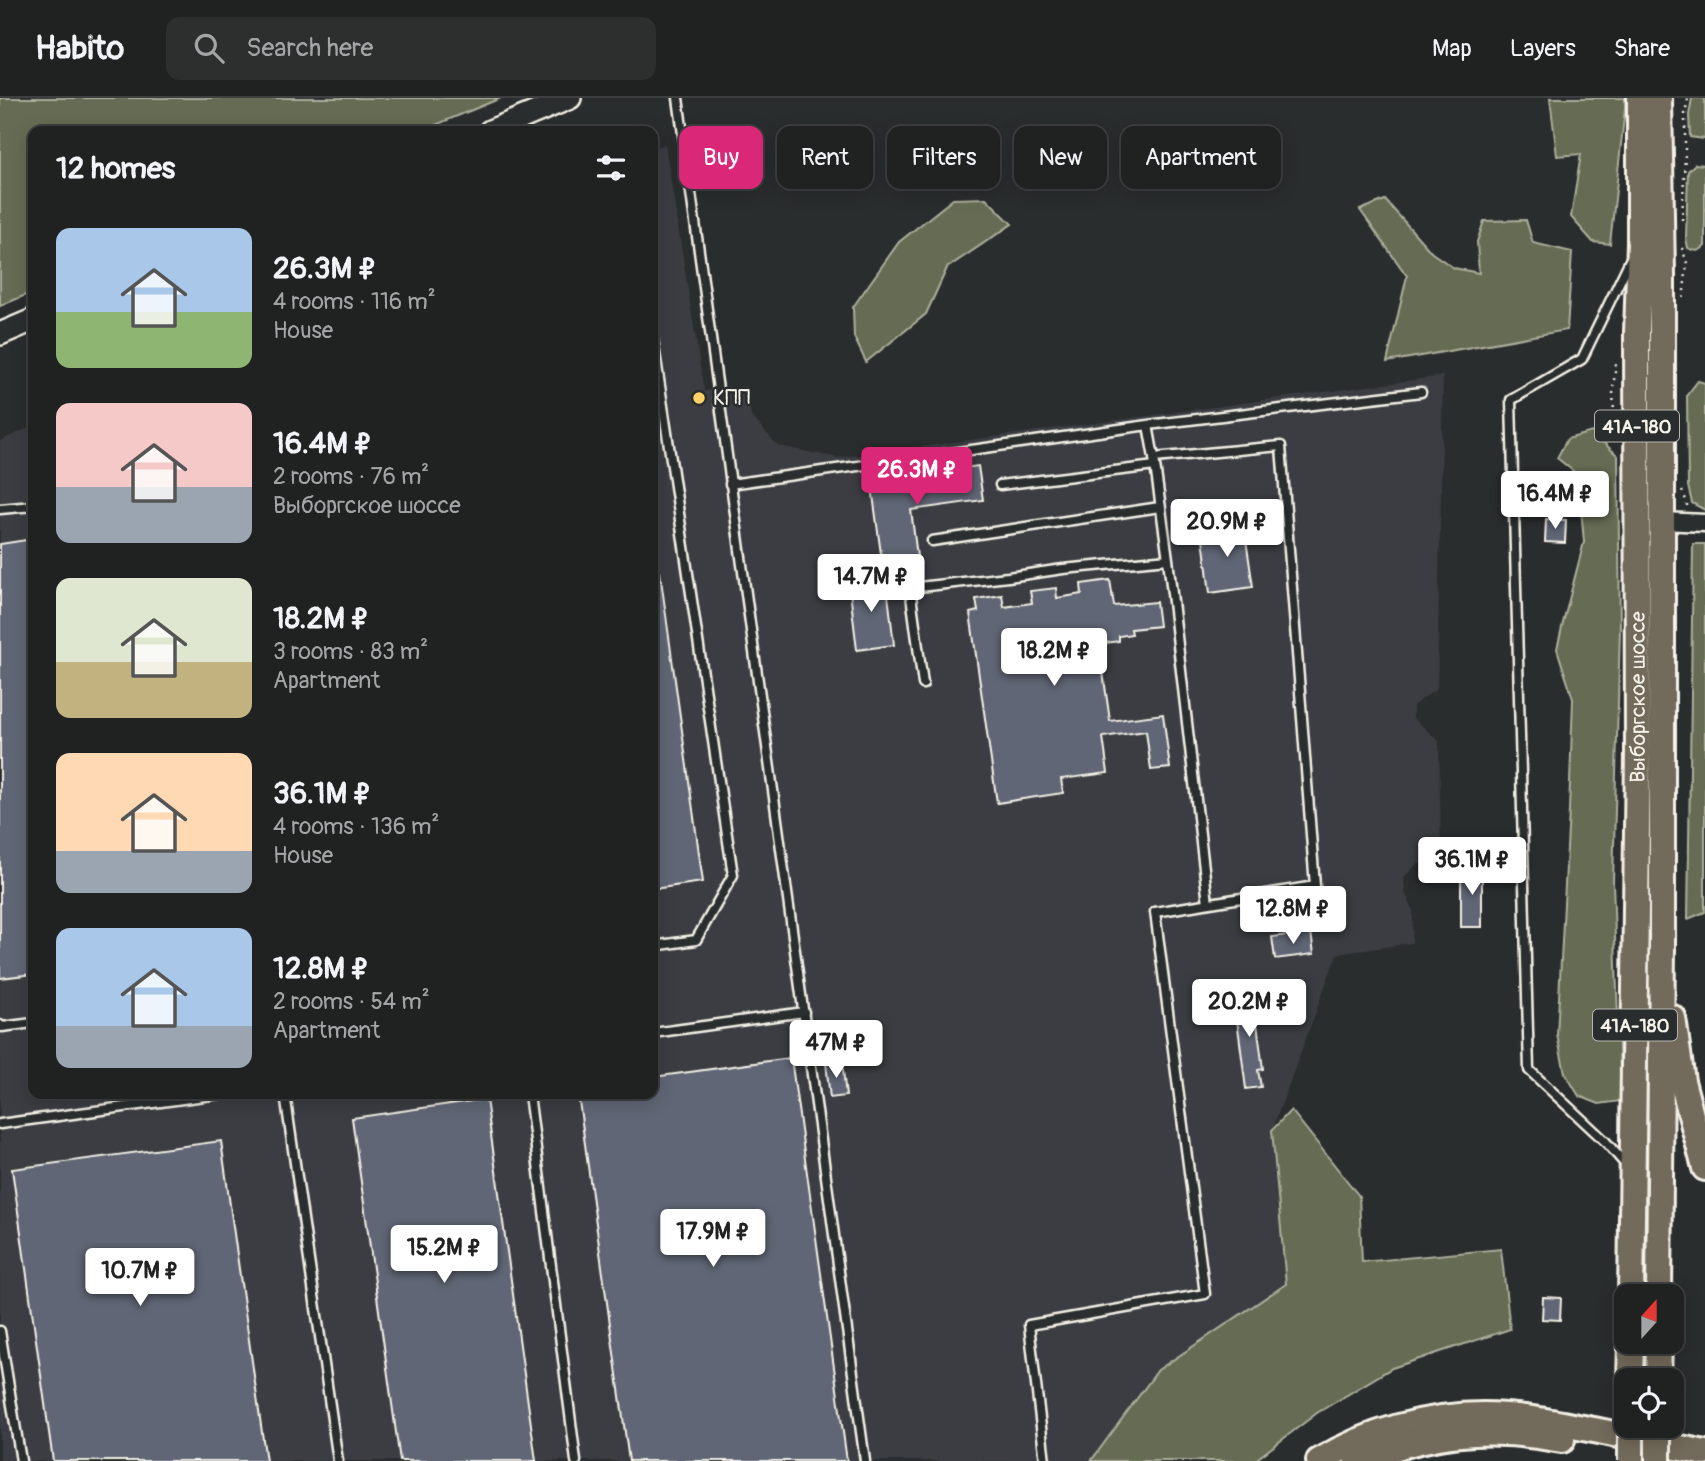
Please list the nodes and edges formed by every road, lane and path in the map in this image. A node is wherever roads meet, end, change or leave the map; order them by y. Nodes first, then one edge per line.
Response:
1 (570, 98) edge
2 (678, 98) edge
3 (1640, 98) edge
4 (1659, 98) edge
5 (1688, 98) edge
6 (502, 126) edge
7 (1682, 224) dead end
8 (1681, 238) dead end
9 (1640, 242) junction
10 (1681, 307) dead end
11 (28, 322) edge
12 (0, 334) edge
13 (1617, 359) dead end
14 (658, 372) edge
15 (1421, 392) dead end
16 (1148, 425) junction
17 (1615, 436) dead end
18 (1154, 462) junction
19 (730, 484) junction
20 (1000, 485) dead end
21 (28, 506) edge
22 (1160, 507) junction
23 (0, 509) edge
24 (1661, 521) junction
25 (1705, 523) edge
26 (932, 541) dead end
27 (1168, 559) junction
28 (923, 684) dead end
29 (1208, 903) junction
30 (658, 945) edge
31 (1662, 946) junction
32 (804, 1012) junction
33 (28, 1024) edge
34 (0, 1025) edge
35 (658, 1032) edge
36 (182, 1099) edge
37 (286, 1099) edge
38 (530, 1099) edge
39 (0, 1124) edge
40 (1705, 1168) edge
41 (1634, 1173) junction
42 (1631, 1284) edge
43 (1659, 1284) edge
44 (0, 1331) edge
45 (1630, 1438) edge
46 (1658, 1438) edge
47 (1705, 1453) edge
48 (21, 1461) edge
49 (338, 1461) edge
50 (576, 1461) edge
51 (865, 1461) edge
52 (1045, 1461) edge
53 (1319, 1461) edge
54 (1357, 1461) edge
55 (1631, 1461) edge
56 (1658, 1461) edge
57 (1666, 1461) edge

1 - 6 main road
2 - 19 lane
3 - 9 main road, Выборгское шоссе / 41А-180
4 - 24 main road, Выборгское шоссе / 41А-180
5 - 7 path
8 - 10 path
9 - 41 main road, Выборгское шоссе / 41А-180
9 - 41 lane
11 - 12 main road
13 - 17 path
14 - 30 lane
15 - 16 lane
16 - 18 lane
16 - 19 lane
18 - 20 lane
18 - 22 lane
18 - 29 lane
19 - 32 lane
21 - 23 lane
22 - 26 lane
22 - 27 lane
24 - 25 street
24 - 31 main road, Выборгское шоссе / 41А-180
27 - 28 lane
27 - 29 lane
29 - 52 lane
31 - 40 main road
31 - 43 main road, Выборгское шоссе / 41А-180
32 - 35 lane
32 - 51 lane
33 - 34 lane
36 - 39 lane
37 - 49 lane
38 - 50 lane
41 - 42 main road, Выборгское шоссе / 41А-180
44 - 48 lane
45 - 55 main road, bridge
46 - 56 main road, bridge
47 - 53 main road
54 - 57 main road

